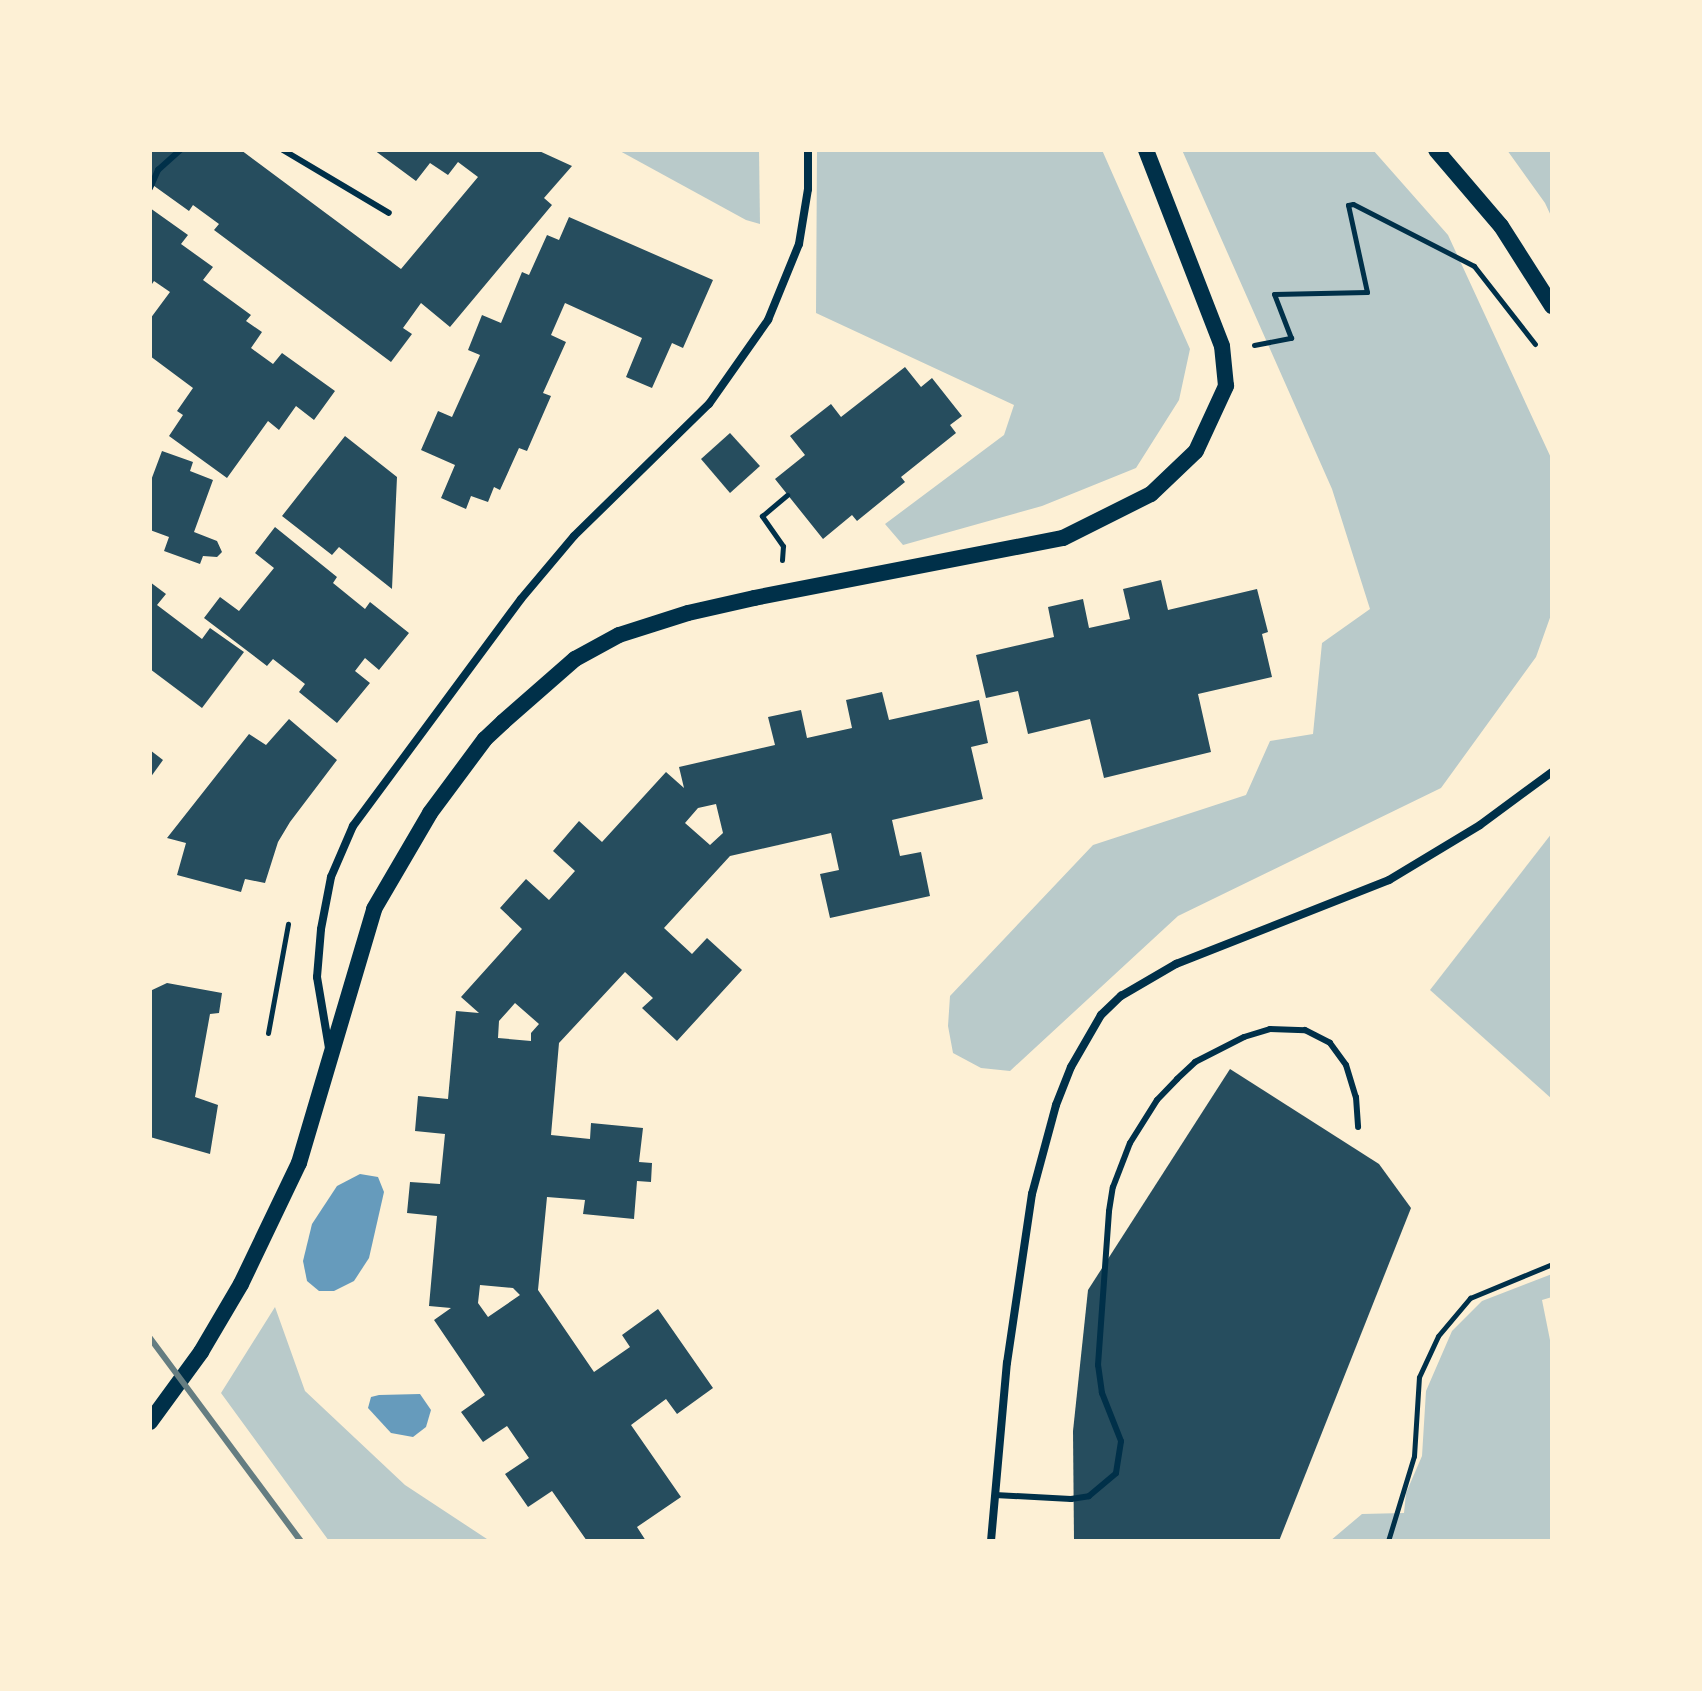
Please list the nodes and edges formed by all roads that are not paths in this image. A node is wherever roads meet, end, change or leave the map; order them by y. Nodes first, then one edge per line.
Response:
1 (180, 150) edge
2 (283, 150) edge
3 (808, 150) edge
4 (1146, 150) edge
5 (1436, 150) edge
6 (150, 188) edge
7 (389, 213) dead end
8 (1552, 306) edge
9 (1552, 772) edge
10 (332, 1061) junction
11 (1358, 1127) dead end
12 (152, 1419) edge
13 (995, 1495) junction
14 (991, 1541) edge

1 - 6 lane
2 - 7 lane
3 - 10 street
4 - 10 main road
5 - 8 main road
9 - 13 street
10 - 12 main road
11 - 13 lane
13 - 14 street

